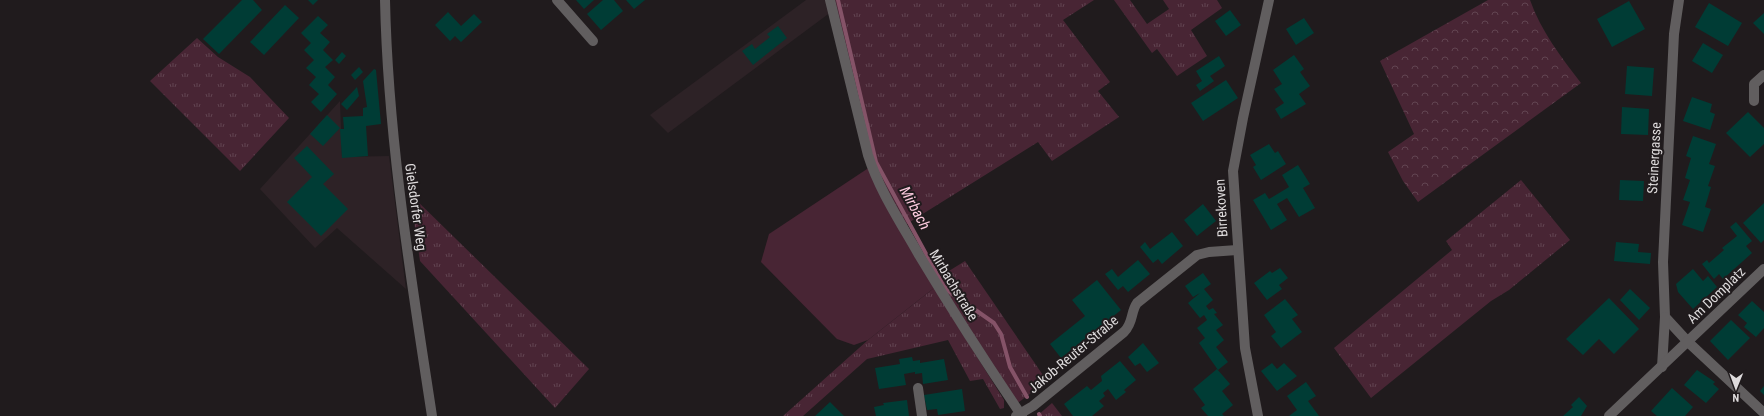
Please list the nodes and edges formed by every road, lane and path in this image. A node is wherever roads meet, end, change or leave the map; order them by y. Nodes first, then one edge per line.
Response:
1 (385, 0) edge
2 (557, 0) edge
3 (830, 0) edge
4 (1269, 0) edge
5 (1679, 0) edge
6 (593, 41) dead end
7 (1764, 75) edge
8 (1754, 101) dead end
9 (1237, 250) junction
10 (1764, 269) edge
11 (1665, 317) junction
12 (1688, 342) junction
13 (1662, 367) junction
14 (918, 388) dead end
15 (1764, 413) edge
16 (1020, 415) edge
17 (432, 416) edge
18 (922, 416) edge
19 (1258, 416) edge
20 (1609, 416) edge

1 - 17 street, Gielsdorfer Weg
2 - 6 street
3 - 16 street, Mirbachstraße
4 - 9 street, Birrekoven
5 - 11 street, Steinergasse
7 - 8 street
9 - 16 street, Jakob-Reuter-Straße
9 - 19 street, Birrekoven
10 - 12 street, Am Domplatz
11 - 12 street
11 - 13 street, Steinergasse
12 - 13 street
12 - 15 street
13 - 20 street
14 - 18 street

